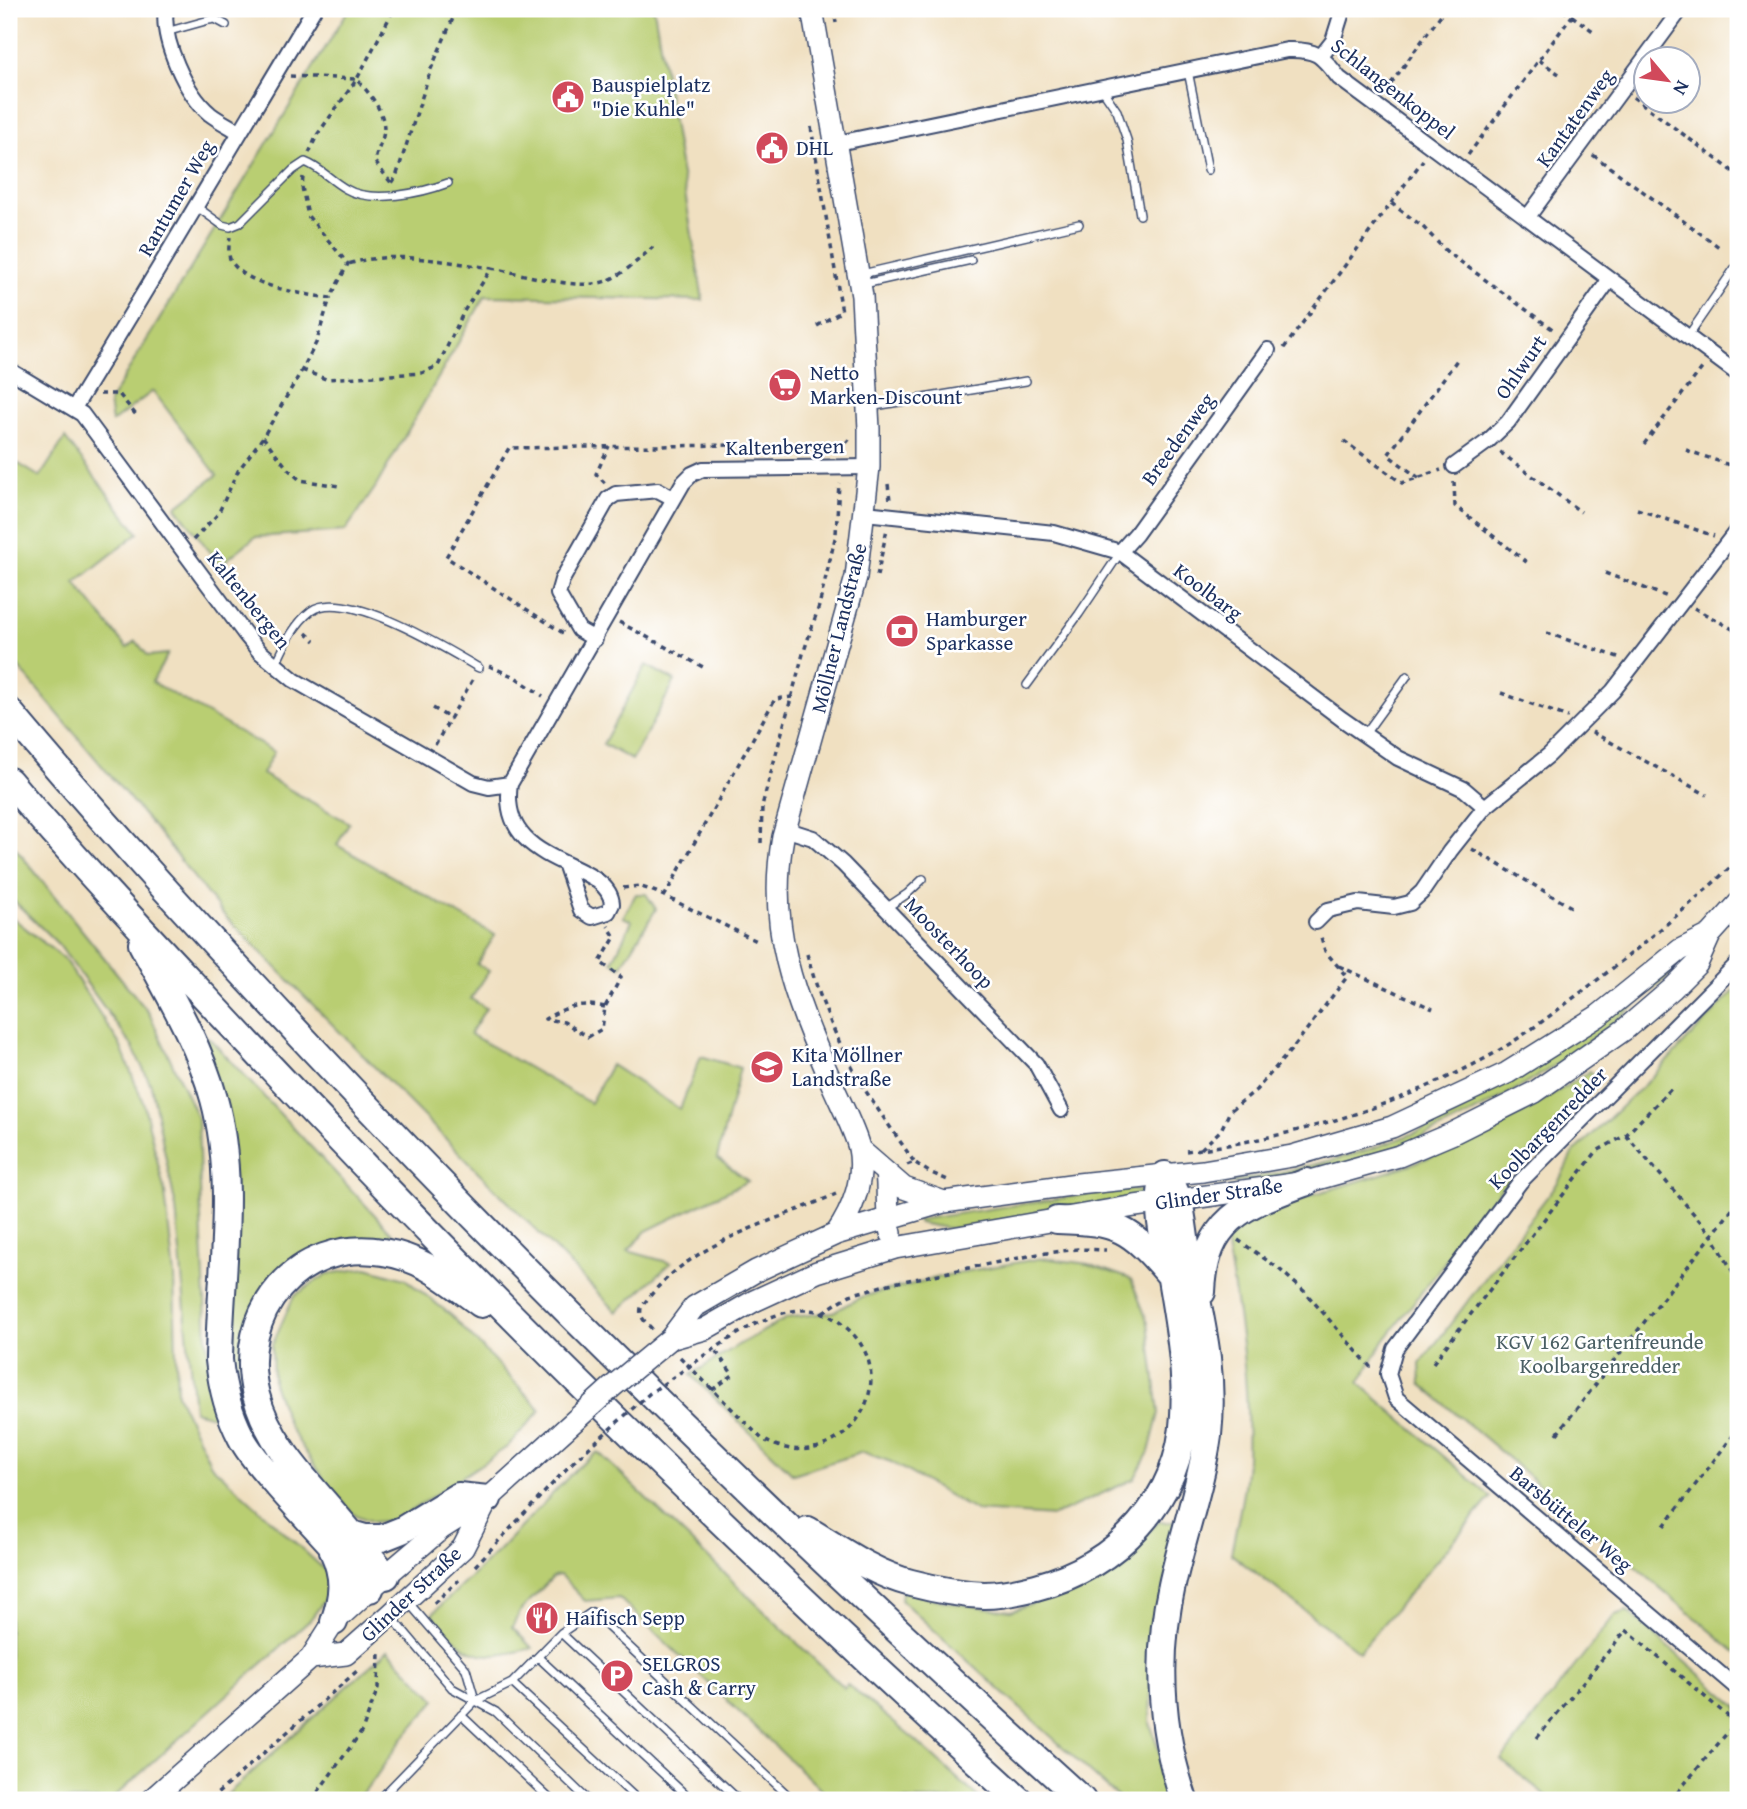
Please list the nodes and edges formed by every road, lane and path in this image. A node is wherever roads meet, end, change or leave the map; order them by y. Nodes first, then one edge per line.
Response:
1 (166, 9) edge
2 (314, 9) edge
3 (394, 9) edge
4 (457, 9) edge
5 (811, 9) edge
6 (1343, 9) edge
7 (1445, 9) edge
8 (1561, 9) edge
9 (1681, 9) edge
10 (1572, 16) junction
11 (226, 25) dead end
12 (1593, 31) dead end
13 (166, 32) junction
14 (1322, 55) junction
15 (1539, 60) junction
16 (1187, 71) junction
17 (1559, 74) dead end
18 (274, 76) junction
19 (357, 79) junction
20 (1102, 88) junction
21 (1623, 89) junction
22 (1375, 105) junction
23 (810, 124) dead end
24 (239, 132) junction
25 (834, 144) junction
26 (1581, 146) junction
27 (1432, 147) junction
28 (305, 162) junction
29 (1459, 167) junction
30 (1208, 170) dead end
31 (1738, 175) edge
32 (448, 183) dead end
33 (391, 184) junction
34 (378, 196) junction
35 (1391, 203) junction
36 (197, 207) junction
37 (1140, 215) dead end
38 (1527, 218) junction
39 (1079, 224) dead end
40 (230, 227) junction
41 (653, 247) dead end
42 (1719, 247) dead end
43 (971, 260) dead end
44 (348, 264) junction
45 (1738, 267) edge
46 (492, 268) junction
47 (1610, 279) junction
48 (859, 280) junction
49 (330, 298) junction
50 (842, 311) junction
51 (843, 323) dead end
52 (817, 326) dead end
53 (1688, 337) junction
54 (1566, 339) junction
55 (1268, 350) joint
56 (1712, 355) junction
57 (1457, 360) dead end
58 (9, 370) edge
59 (302, 370) junction
60 (1738, 374) edge
61 (1026, 381) dead end
62 (84, 392) junction
63 (868, 407) junction
64 (74, 408) junction
65 (136, 415) dead end
66 (853, 432) dead end
67 (263, 437) junction
68 (1344, 440) dead end
69 (1487, 442) junction
70 (1644, 443) dead end
71 (609, 446) junction
72 (1686, 450) dead end
73 (838, 456) dead end
74 (1454, 466) junction
75 (1738, 468) edge
76 (741, 469) junction
77 (878, 472) junction
78 (1419, 478) junction
79 (839, 479) dead end
80 (340, 486) dead end
81 (616, 494) junction
82 (673, 499) junction
83 (1637, 509) dead end
84 (1581, 512) dead end
85 (865, 513) junction
86 (889, 516) junction
87 (1738, 528) edge
88 (1729, 541) junction
89 (182, 551) junction
90 (1120, 552) junction
91 (1529, 564) dead end
92 (1605, 573) dead end
93 (876, 581) dead end
94 (1682, 602) junction
95 (608, 616) junction
96 (579, 630) junction
97 (1738, 632) edge
98 (1547, 633) dead end
99 (595, 639) junction
100 (1637, 663) junction
101 (275, 666) junction
102 (704, 667) dead end
103 (480, 668) junction
104 (1407, 676) dead end
105 (1027, 685) dead end
106 (1501, 694) dead end
107 (792, 697) junction
108 (556, 705) junction
109 (433, 708) dead end
110 (9, 711) edge
111 (451, 719) junction
112 (1581, 724) junction
113 (1364, 734) junction
114 (429, 757) junction
115 (9, 781) edge
116 (510, 784) junction
117 (1707, 796) dead end
118 (1485, 807) junction
119 (785, 829) junction
120 (1458, 841) junction
121 (761, 849) dead end
122 (1738, 860) edge
123 (566, 866) junction
124 (923, 879) dead end
125 (608, 890) junction
126 (664, 897) junction
127 (1738, 904) edge
128 (886, 908) junction
129 (1573, 908) dead end
130 (127, 914) junction
131 (601, 916) junction
132 (1316, 922) joint
133 (1710, 935) junction
134 (759, 942) dead end
135 (804, 943) dead end
136 (1738, 963) edge
137 (1337, 965) junction
138 (605, 1007) junction
139 (1433, 1009) dead end
140 (1673, 1087) dead end
141 (1061, 1110) dead end
142 (1626, 1135) junction
143 (859, 1149) junction
144 (1200, 1150) junction
145 (1186, 1151) dead end
146 (914, 1162) junction
147 (895, 1170) junction
148 (1166, 1175) junction
149 (952, 1182) dead end
150 (1307, 1182) junction
151 (860, 1184) junction
152 (944, 1202) junction
153 (1169, 1202) junction
154 (1738, 1202) edge
155 (887, 1220) junction
156 (1057, 1220) junction
157 (836, 1234) junction
158 (1712, 1236) junction
159 (1235, 1238) dead end
160 (895, 1248) junction
161 (1111, 1250) dead end
162 (1170, 1275) junction
163 (1738, 1281) edge
164 (1201, 1311) junction
165 (823, 1312) junction
166 (670, 1339) junction
167 (715, 1349) junction
168 (547, 1353) junction
169 (1433, 1363) dead end
170 (1388, 1374) junction
171 (712, 1390) dead end
172 (1738, 1429) edge
173 (1557, 1434) dead end
174 (792, 1450) dead end
175 (572, 1463) dead end
176 (488, 1499) junction
177 (765, 1504) junction
178 (1664, 1526) dead end
179 (339, 1537) junction
180 (378, 1583) junction
181 (407, 1601) junction
182 (390, 1615) junction
183 (334, 1622) junction
184 (561, 1633) junction
185 (538, 1657) junction
186 (311, 1658) junction
187 (369, 1661) dead end
188 (358, 1670) dead end
189 (512, 1682) junction
190 (1738, 1689) edge
191 (475, 1701) junction
192 (461, 1715) junction
193 (1737, 1722) edge
194 (1537, 1738) dead end
195 (151, 1800) edge
196 (210, 1800) edge
197 (312, 1800) edge
198 (379, 1800) edge
199 (551, 1800) edge
200 (588, 1800) edge
201 (638, 1800) edge
202 (691, 1800) edge
203 (739, 1800) edge
204 (793, 1800) edge
205 (1019, 1800) edge
206 (1082, 1800) edge
207 (1184, 1800) edge
208 (1671, 1800) edge

1 - 13 street
2 - 18 street, Rantumer Weg
3 - 19 path
4 - 33 path
5 - 25 main road, Möllner Landstraße
6 - 14 street
7 - 22 path
8 - 10 path
9 - 21 street, Kantatenweg
10 - 12 path
10 - 15 path
11 - 13 lane
13 - 24 street
14 - 16 street, Schlangenkoppel
14 - 22 street, Schlangenkoppel
15 - 17 path
15 - 29 path
16 - 20 street, Schlangenkoppel
16 - 30 lane
18 - 19 path
18 - 24 street, Rantumer Weg
19 - 28 path
19 - 33 path
20 - 25 street, Schlangenkoppel
20 - 37 lane
21 - 26 street, Kantatenweg
21 - 31 path
22 - 27 street, Schlangenkoppel
23 - 50 path
24 - 36 street, Rantumer Weg
25 - 48 main road, Möllner Landstraße
26 - 38 street, Kantatenweg
26 - 42 path
27 - 29 street, Schlangenkoppel
27 - 35 path
28 - 34 lane
28 - 40 lane
28 - 44 path
29 - 38 street, Schlangenkoppel
32 - 34 lane
33 - 34 path
35 - 54 path
35 - 55 path
36 - 40 lane
36 - 62 street, Rantumer Weg
38 - 47 street, Schlangenkoppel
39 - 48 lane
40 - 49 path
41 - 46 path
43 - 48 lane
44 - 46 path
44 - 49 path
45 - 53 lane
46 - 59 path
47 - 53 street, Schlangenkoppel
47 - 54 street, Ohlwurt
48 - 63 main road, Möllner Landstraße
49 - 59 path
50 - 51 path
50 - 52 path
53 - 56 street, Schlangenkoppel
54 - 69 street, Ohlwurt
55 - 90 street, Breedenweg
56 - 60 street, Schlangenkoppel
56 - 70 path
57 - 78 path
58 - 64 street, Kaltenbergen
59 - 67 path
61 - 63 lane
62 - 64 street, Rantumer Weg
62 - 65 path
63 - 77 main road, Möllner Landstraße
64 - 89 street, Kaltenbergen
66 - 73 path
67 - 80 path
67 - 89 path
68 - 78 path
69 - 74 street, Ohlwurt
69 - 84 path
71 - 76 path
71 - 81 path
71 - 96 path
72 - 75 path
74 - 78 path
74 - 91 path
76 - 77 street, Kaltenbergen
76 - 82 street, Kaltenbergen
77 - 85 main road, Möllner Landstraße
77 - 86 path
79 - 107 path
81 - 82 street
81 - 96 street
82 - 95 street, Kaltenbergen
83 - 88 path
85 - 86 street, Koolbarg
85 - 119 main road, Möllner Landstraße
86 - 90 street, Koolbarg
86 - 93 path
87 - 88 street
88 - 94 street
89 - 101 street, Kaltenbergen
90 - 105 lane
90 - 113 street, Koolbarg
92 - 94 path
94 - 97 path
94 - 100 street
95 - 99 street, Kaltenbergen
95 - 102 path
96 - 99 street
98 - 100 path
99 - 108 street, Kaltenbergen
100 - 112 street
101 - 103 lane
101 - 114 street, Kaltenbergen
103 - 108 path
103 - 111 path
104 - 113 lane
106 - 112 path
107 - 121 path
107 - 126 path
108 - 116 street, Kaltenbergen
109 - 111 path
110 - 177 highway
111 - 114 path
112 - 117 path
112 - 118 street
113 - 118 street, Koolbarg
114 - 116 street, Kaltenbergen
115 - 130 highway
116 - 123 street
118 - 120 street
119 - 128 street, Moosterhoop
119 - 143 main road, Möllner Landstraße
120 - 129 path
120 - 132 street
122 - 144 path
123 - 125 street
123 - 131 street
124 - 128 lane
125 - 126 path
125 - 131 street
126 - 134 path
127 - 133 main road, Glinder Straße
128 - 141 street, Moosterhoop
130 - 168 highway
130 - 179 highway
131 - 138 path
132 - 137 path
133 - 148 main road, Glinder Straße
133 - 150 main road, Glinder Straße
135 - 146 path
136 - 170 street, Koolbargenredder
137 - 139 path
137 - 144 path
138 - 138 path
140 - 142 path
142 - 158 path
142 - 169 path
143 - 147 main road, Möllner Landstraße
143 - 151 main road, Möllner Landstraße
144 - 145 path
146 - 147 path
146 - 149 path
147 - 152 main road, Möllner Landstraße
147 - 155 main road
148 - 152 main road, Glinder Straße
148 - 153 highway
150 - 153 main road, Glinder Straße
150 - 164 highway
151 - 155 main road
151 - 157 main road, Möllner Landstraße
152 - 155 main road, Glinder Straße
153 - 156 main road, Glinder Straße
153 - 162 highway
153 - 164 highway
154 - 158 path
155 - 157 main road, Glinder Straße
155 - 160 main road
156 - 160 main road, Glinder Straße
156 - 162 highway
157 - 166 main road, Glinder Straße
158 - 163 path
158 - 173 path
159 - 170 path
160 - 166 main road, Glinder Straße
161 - 165 path
162 - 177 highway
164 - 207 highway
165 - 167 path
165 - 174 path
166 - 176 main road, Glinder Straße, bridge
167 - 171 path
167 - 175 path, bridge
168 - 179 highway
168 - 205 highway
170 - 190 street, Barsbütteler Weg
172 - 178 path
176 - 179 highway
176 - 180 main road, Glinder Straße
176 - 181 main road, Glinder Straße
177 - 206 highway
179 - 180 highway
179 - 183 highway
180 - 181 main road
180 - 182 main road
180 - 183 main road, Glinder Straße
181 - 182 main road, Glinder Straße
181 - 191 lane
182 - 186 main road, Glinder Straße
182 - 191 lane
183 - 186 main road, Glinder Straße
184 - 185 lane
184 - 203 lane
184 - 204 lane
185 - 189 lane
185 - 202 lane
186 - 195 main road, Glinder Straße
187 - 197 path
188 - 196 path
189 - 191 lane
189 - 201 lane
191 - 192 lane
191 - 200 lane
192 - 198 lane
192 - 199 lane
193 - 194 path
193 - 208 path

